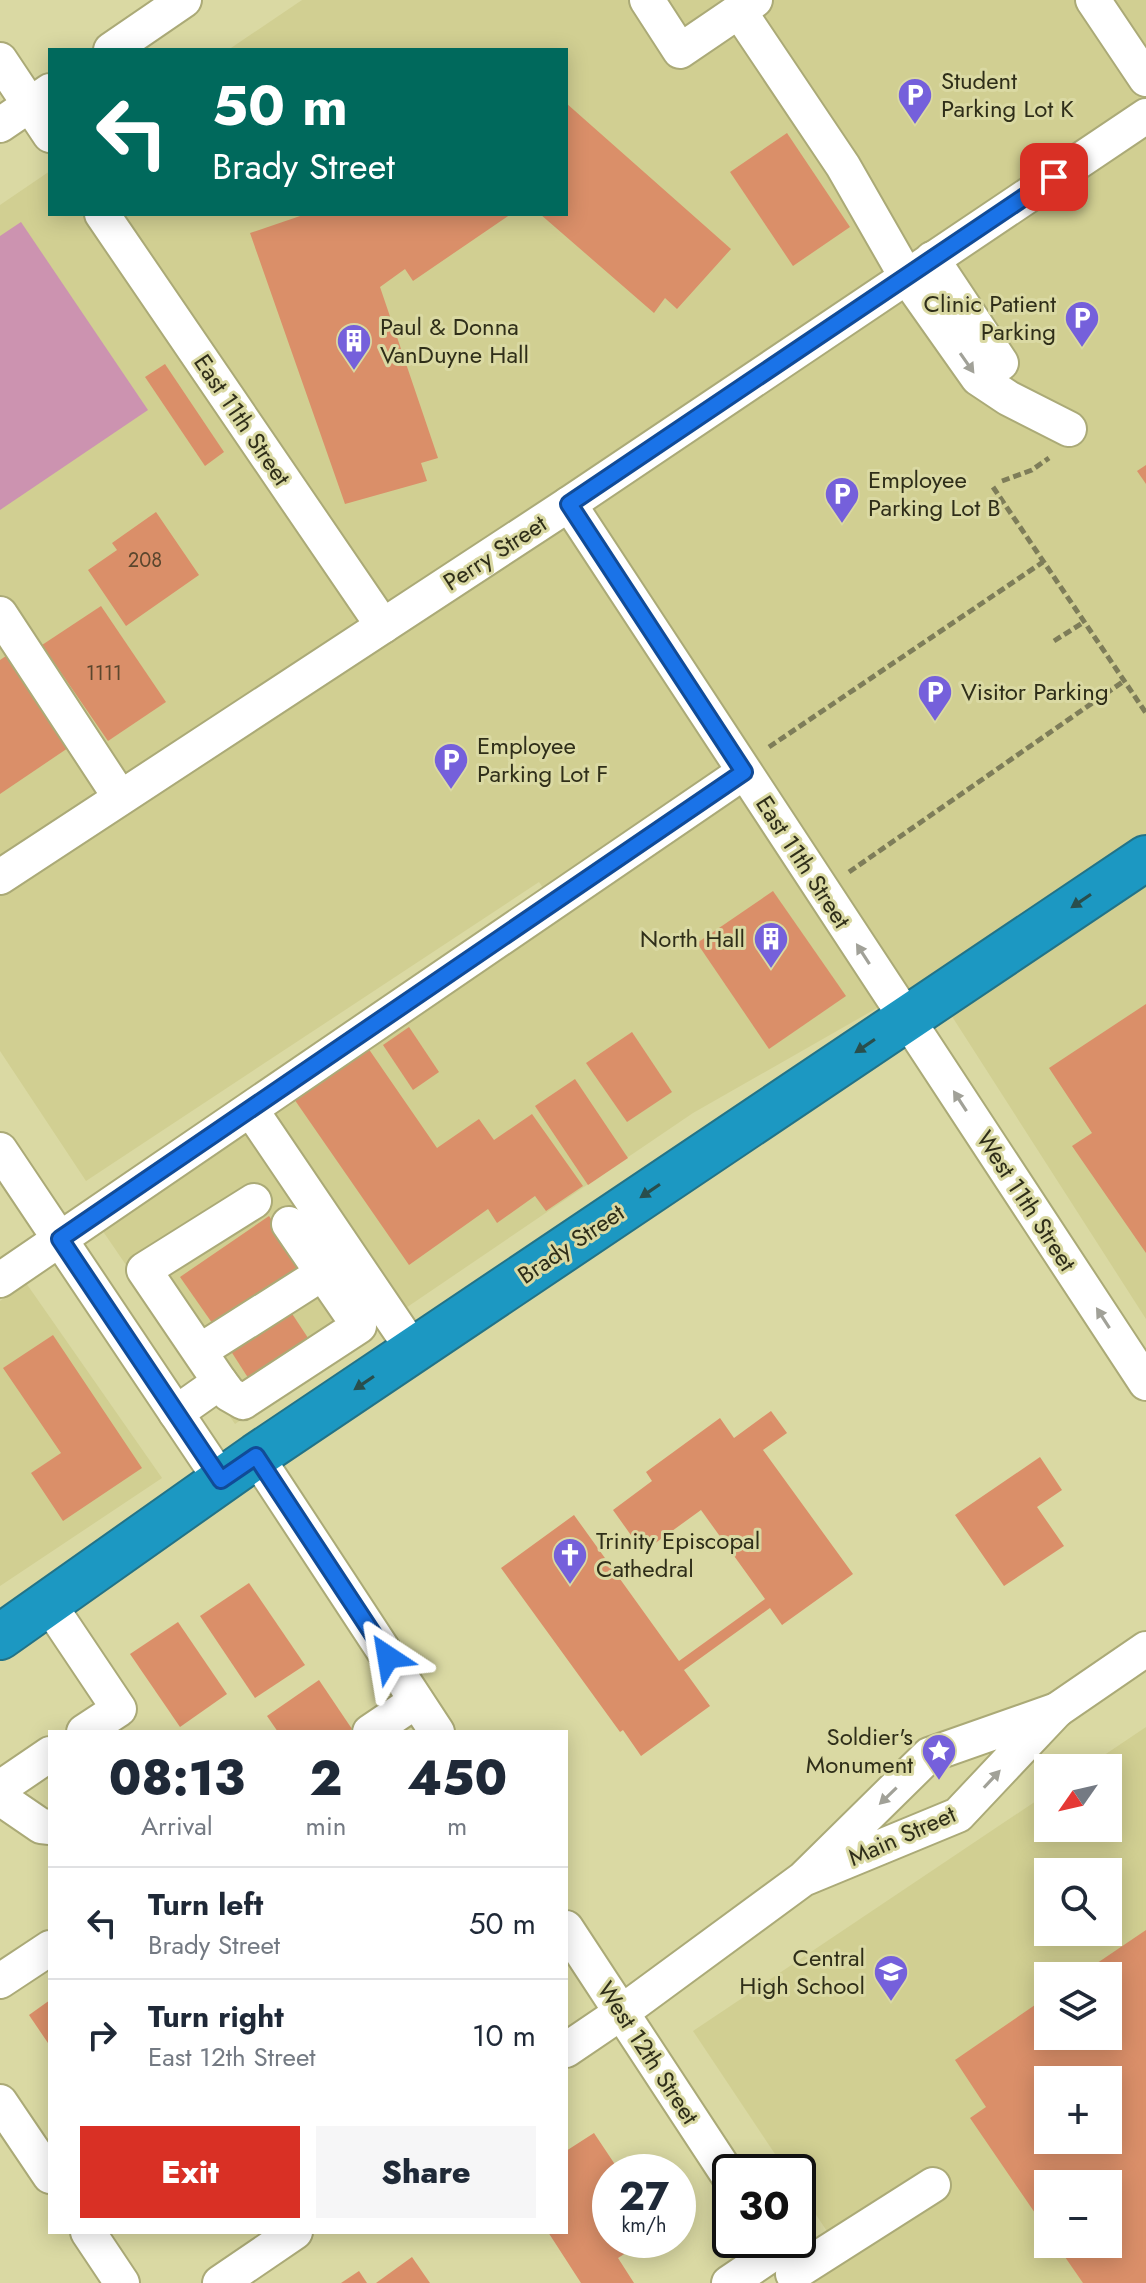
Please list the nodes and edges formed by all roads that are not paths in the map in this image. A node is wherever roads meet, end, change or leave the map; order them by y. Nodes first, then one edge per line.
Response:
1 (184, 0) edge
2 (647, 0) edge
3 (1093, 0) edge
4 (747, 6) edge
5 (114, 48) edge
6 (0, 60) edge
7 (1146, 79) edge
8 (40, 98) edge
9 (1146, 116) edge
10 (0, 125) edge
11 (48, 128) edge
12 (103, 216) edge
13 (919, 268) junction
14 (1001, 363) dead end
15 (1069, 429) road end
16 (569, 504) junction
17 (0, 614) edge
18 (383, 626) junction
19 (743, 769) junction
20 (120, 797) junction
21 (1146, 858) edge
22 (0, 877) edge
23 (906, 1019) junction
24 (251, 1110) junction
25 (0, 1150) edge
26 (254, 1201) dead end
27 (289, 1224) dead end
28 (60, 1239) junction
29 (0, 1280) edge
30 (341, 1280) junction
31 (200, 1351) junction
32 (414, 1351) junction
33 (275, 1381) junction
34 (220, 1382) junction
35 (1146, 1383) edge
36 (176, 1413) junction
37 (304, 1423) junction
38 (238, 1468) junction
39 (48, 1603) junction
40 (0, 1637) edge
41 (1146, 1649) edge
42 (416, 1701) junction
43 (1057, 1710) junction
44 (122, 1720) edge
45 (90, 1730) edge
46 (373, 1730) edge
47 (436, 1730) edge
48 (48, 1755) edge
49 (0, 1788) edge
50 (0, 1798) edge
51 (48, 1827) edge
52 (803, 1879) junction
53 (568, 1931) edge
54 (48, 1949) edge
55 (0, 1981) edge
56 (622, 2012) junction
57 (568, 2049) edge
58 (0, 2102) edge
59 (714, 2154) edge
60 (48, 2173) edge
61 (933, 2185) dead end
62 (89, 2234) edge
63 (292, 2234) edge
64 (785, 2262) edge
65 (122, 2283) edge
66 (220, 2283) edge
67 (729, 2283) edge

1 - 5 street
2 - 4 street
3 - 7 street
4 - 13 street
6 - 8 street
8 - 10 street
8 - 11 street
9 - 13 street, Perry Street
12 - 18 street, East 11th Street
13 - 14 street
13 -> 15 street
13 - 16 street, Perry Street
16 - 18 street, Perry Street
16 - 19 street, East 11th Street
17 - 20 street
18 - 20 street, Perry Street
23 -> 19 street, East 11th Street
19 - 24 street
20 - 22 street, Perry Street
21 -> 23 highway, Brady Street
23 -> 32 highway, Brady Street
35 -> 23 street, West 11th Street
24 - 28 street
24 - 30 street
25 - 28 street
26 - 31 street
27 - 30 street
28 - 29 street
28 - 36 street
30 - 31 street
30 - 32 street
30 - 33 street
31 - 34 street
32 -> 37 highway, Brady Street
33 - 34 street
33 - 37 street
34 - 36 street
36 - 38 street
37 - 38 highway, Brady Street
38 - 39 highway, Brady Street
38 - 42 street
39 - 40 highway, Brady Street
39 - 44 street
41 - 43 street, Main Street
42 - 46 street
42 - 47 street
52 -> 43 street, Main Street
43 -> 52 street, Main Street
44 - 45 street
48 - 49 street
50 - 51 street
52 - 56 street, Main Street
53 - 56 street, West 12th Street
54 - 55 street
56 - 57 street, Main Street
56 - 59 street, West 12th Street
58 - 60 street
61 - 64 street
62 - 65 street
63 - 66 street
64 - 67 street

